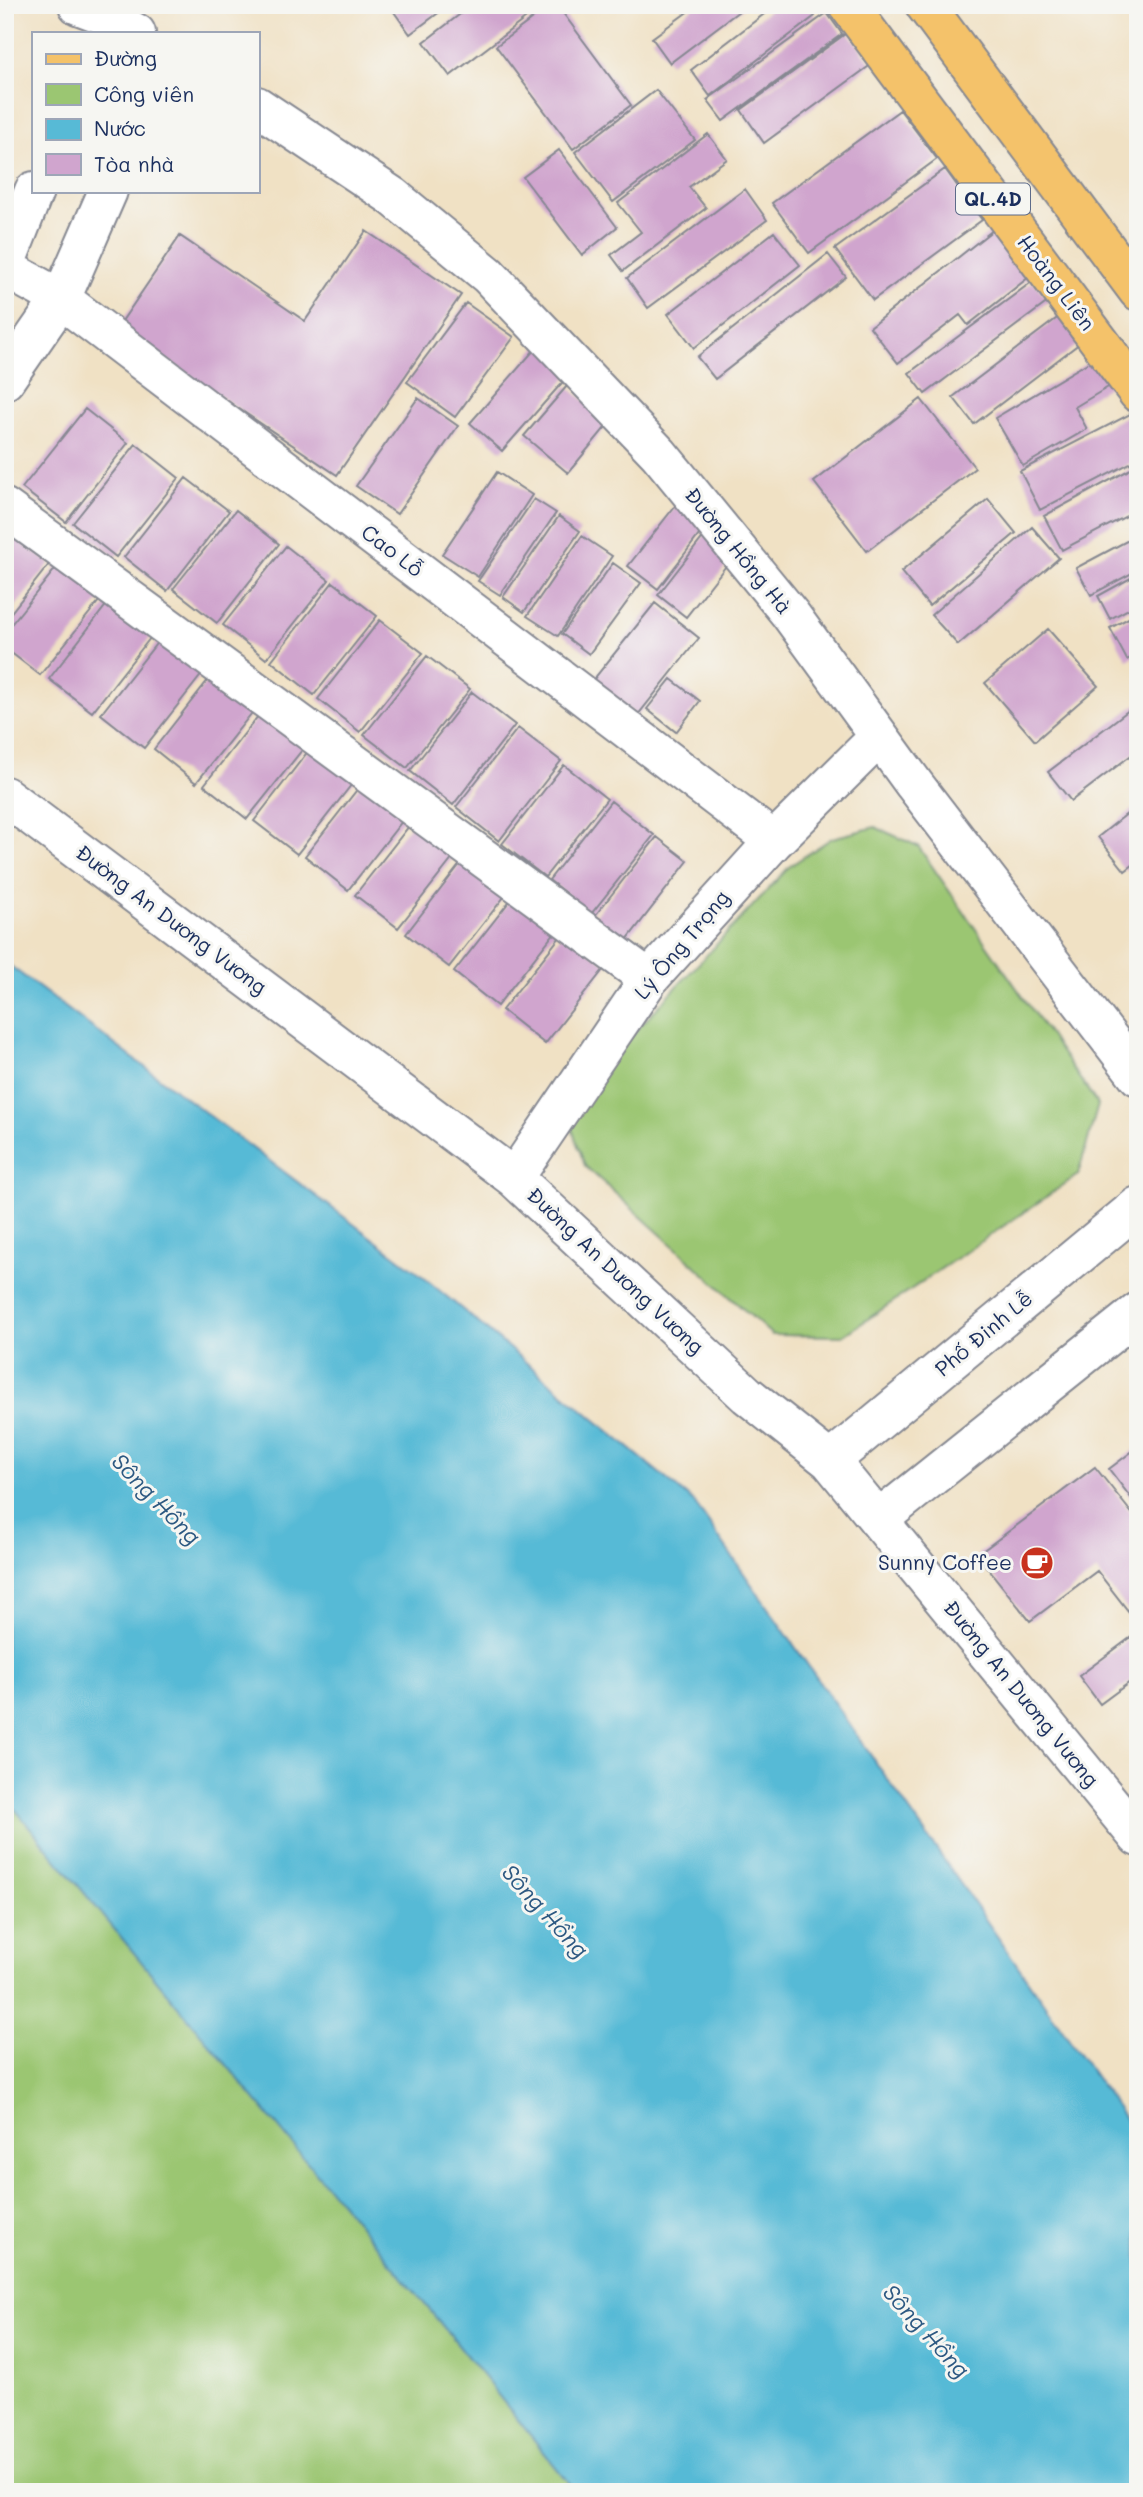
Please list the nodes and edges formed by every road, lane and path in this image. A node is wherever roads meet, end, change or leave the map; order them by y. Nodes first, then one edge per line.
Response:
1 (848, 5) edge
2 (925, 5) edge
3 (96, 14) edge
4 (134, 32) edge
5 (259, 107) edge
6 (34, 192) edge
7 (108, 192) edge
8 (5, 267) edge
9 (1138, 291) edge
10 (61, 299) junction
11 (5, 380) edge
12 (1138, 393) edge
13 (5, 508) edge
14 (879, 737) junction
15 (5, 796) edge
16 (774, 841) junction
17 (649, 979) junction
18 (1138, 1076) edge
19 (514, 1178) junction
20 (1138, 1206) edge
21 (1138, 1312) edge
22 (830, 1461) junction
23 (878, 1520) junction
24 (1138, 1837) edge

1 - 12 main road, Hoàng Liên / QL.4D
2 - 9 main road, QL.4D
3 - 4 street
5 - 14 street, Đường Hồng Hà
6 - 8 street
7 - 10 street
8 - 10 street, Cao Lỗ
10 - 11 street
10 - 16 street, Cao Lỗ
13 - 17 street
14 - 16 street, Lý Ông Trọng
14 - 18 street, Đường Hồng Hà
15 - 19 street, Đường An Dương Vương
16 - 17 street, Lý Ông Trọng
17 - 19 street, Lý Ông Trọng
19 - 22 street, Đường An Dương Vương
20 - 22 street, Phố Đinh Lễ
21 - 23 street
22 - 23 street, Đường An Dương Vương
23 - 24 street, Đường An Dương Vương

